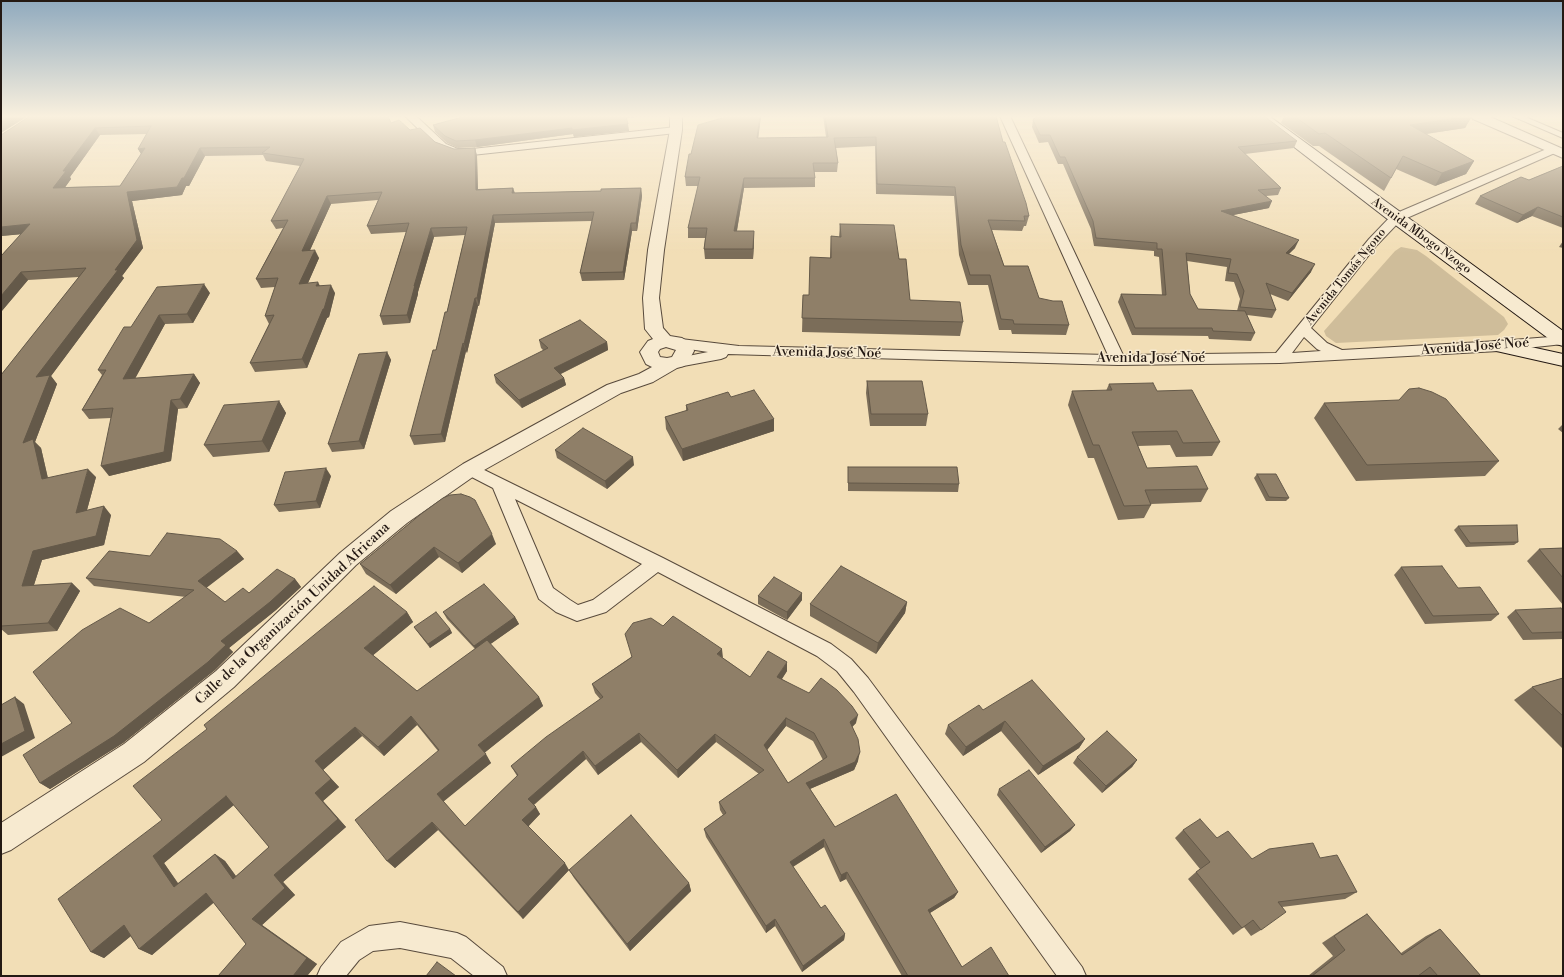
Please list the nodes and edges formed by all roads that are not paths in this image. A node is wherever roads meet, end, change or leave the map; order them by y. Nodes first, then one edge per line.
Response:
1 (670, 162) edge
2 (1026, 162) edge
3 (1321, 162) edge
4 (1534, 162) edge
5 (1396, 218) junction
6 (1304, 329) junction
7 (1563, 340) edge
8 (673, 343) junction
9 (1499, 346) junction
10 (739, 351) junction
11 (1341, 355) junction
12 (649, 356) junction
13 (1280, 358) junction
14 (1118, 360) junction
15 (1563, 360) edge
16 (675, 363) junction
17 (614, 389) junction
18 (470, 469) junction
19 (500, 485) junction
20 (657, 563) junction
21 (1, 840) edge
22 (330, 976) edge
23 (494, 976) edge
24 (1073, 976) edge

1 - 8 street
2 - 14 street
3 - 5 main road, Avenida Mbogo Nzogo
4 - 5 street, Avenida Tomás Ngono
5 - 6 street, Avenida Tomás Ngono
5 - 7 main road, Avenida Mbogo Nzogo
6 - 11 street
6 - 13 street, Avenida Tomás Ngono
7 - 9 street, Avenida José Noé
8 - 10 street, Avenida José Noé
8 - 12 street, Calle de la Organización Unidad Africana
8 - 16 street
9 - 11 street, Avenida José Noé
9 - 15 main road
10 - 14 street, Avenida José Noé
10 - 16 street, Avenida José Noé
11 - 13 street, Avenida José Noé
12 - 16 street
12 - 17 street, Calle de la Organización Unidad Africana
13 - 14 street, Avenida José Noé
16 - 17 street, Calle de la Organización Unidad Africana
17 - 18 street, Calle de la Organización Unidad Africana
18 - 19 street
18 - 21 street, Calle de la Organización Unidad Africana
19 - 20 street
19 - 20 street
20 - 24 street
22 - 23 street

